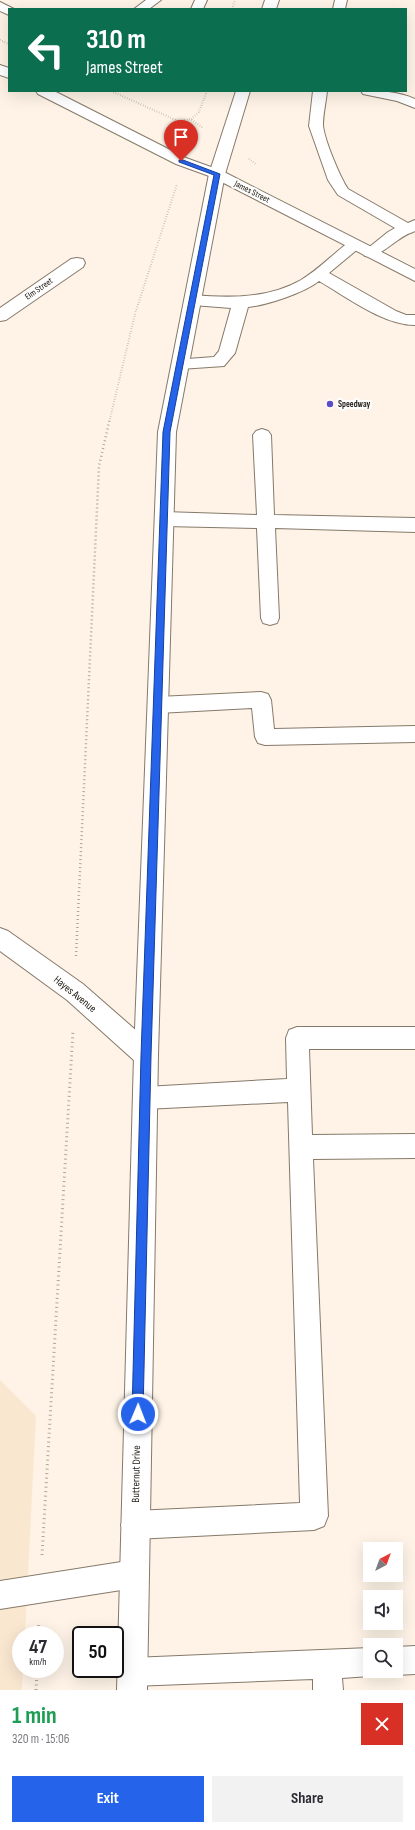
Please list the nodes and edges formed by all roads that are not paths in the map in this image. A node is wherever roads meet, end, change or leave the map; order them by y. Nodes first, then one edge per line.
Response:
1 (155, 0) edge
2 (142, 8) edge
3 (45, 92) edge
4 (243, 92) edge
5 (320, 92) edge
6 (373, 92) edge
7 (415, 104) edge
8 (217, 174) junction
9 (411, 227) edge
10 (354, 244) junction
11 (370, 253) junction
12 (77, 262) dead end
13 (319, 274) junction
14 (415, 276) edge
15 (193, 300) junction
16 (241, 302) junction
17 (0, 316) edge
18 (415, 320) edge
19 (180, 364) junction
20 (262, 434) dead end
21 (164, 519) junction
22 (266, 521) junction
23 (415, 525) edge
24 (270, 618) dead end
25 (158, 705) junction
26 (415, 734) edge
27 (0, 938) edge
28 (415, 1038) edge
29 (146, 1056) junction
30 (299, 1090) junction
31 (145, 1098) junction
32 (415, 1146) edge
33 (300, 1147) junction
34 (135, 1525) junction
35 (134, 1574) junction
36 (0, 1595) edge
37 (415, 1660) edge
38 (403, 1661) edge
39 (363, 1664) edge
40 (327, 1676) edge
41 (132, 1681) edge

1 - 2 lane
3 - 8 main road, James Street
4 - 8 main road, Butternut Drive
5 - 9 lane
6 - 7 lane
8 - 10 main road, James Street
8 - 15 main road, Butternut Drive
9 - 11 lane
10 - 11 main road, James Street
10 - 13 lane
11 - 14 main road, James Street
12 - 17 main road, Elm Street
13 - 16 lane
13 - 18 lane
15 - 16 lane
15 - 19 main road, Butternut Drive
16 - 19 lane
19 - 21 main road, Butternut Drive
20 - 22 lane
21 - 22 lane
21 - 25 main road, Butternut Drive
22 - 23 lane
22 - 24 lane
25 - 26 lane
25 - 29 main road, Butternut Drive
27 - 29 main road, Hayes Avenue
28 - 30 lane
29 - 31 main road, Butternut Drive
30 - 31 lane
30 - 33 lane
31 - 34 main road, Butternut Drive
32 - 33 lane
33 - 34 lane
34 - 35 main road, Butternut Drive
35 - 36 lane
35 - 41 main road, Butternut Drive
37 - 38 lane
39 - 40 lane
40 - 41 lane

